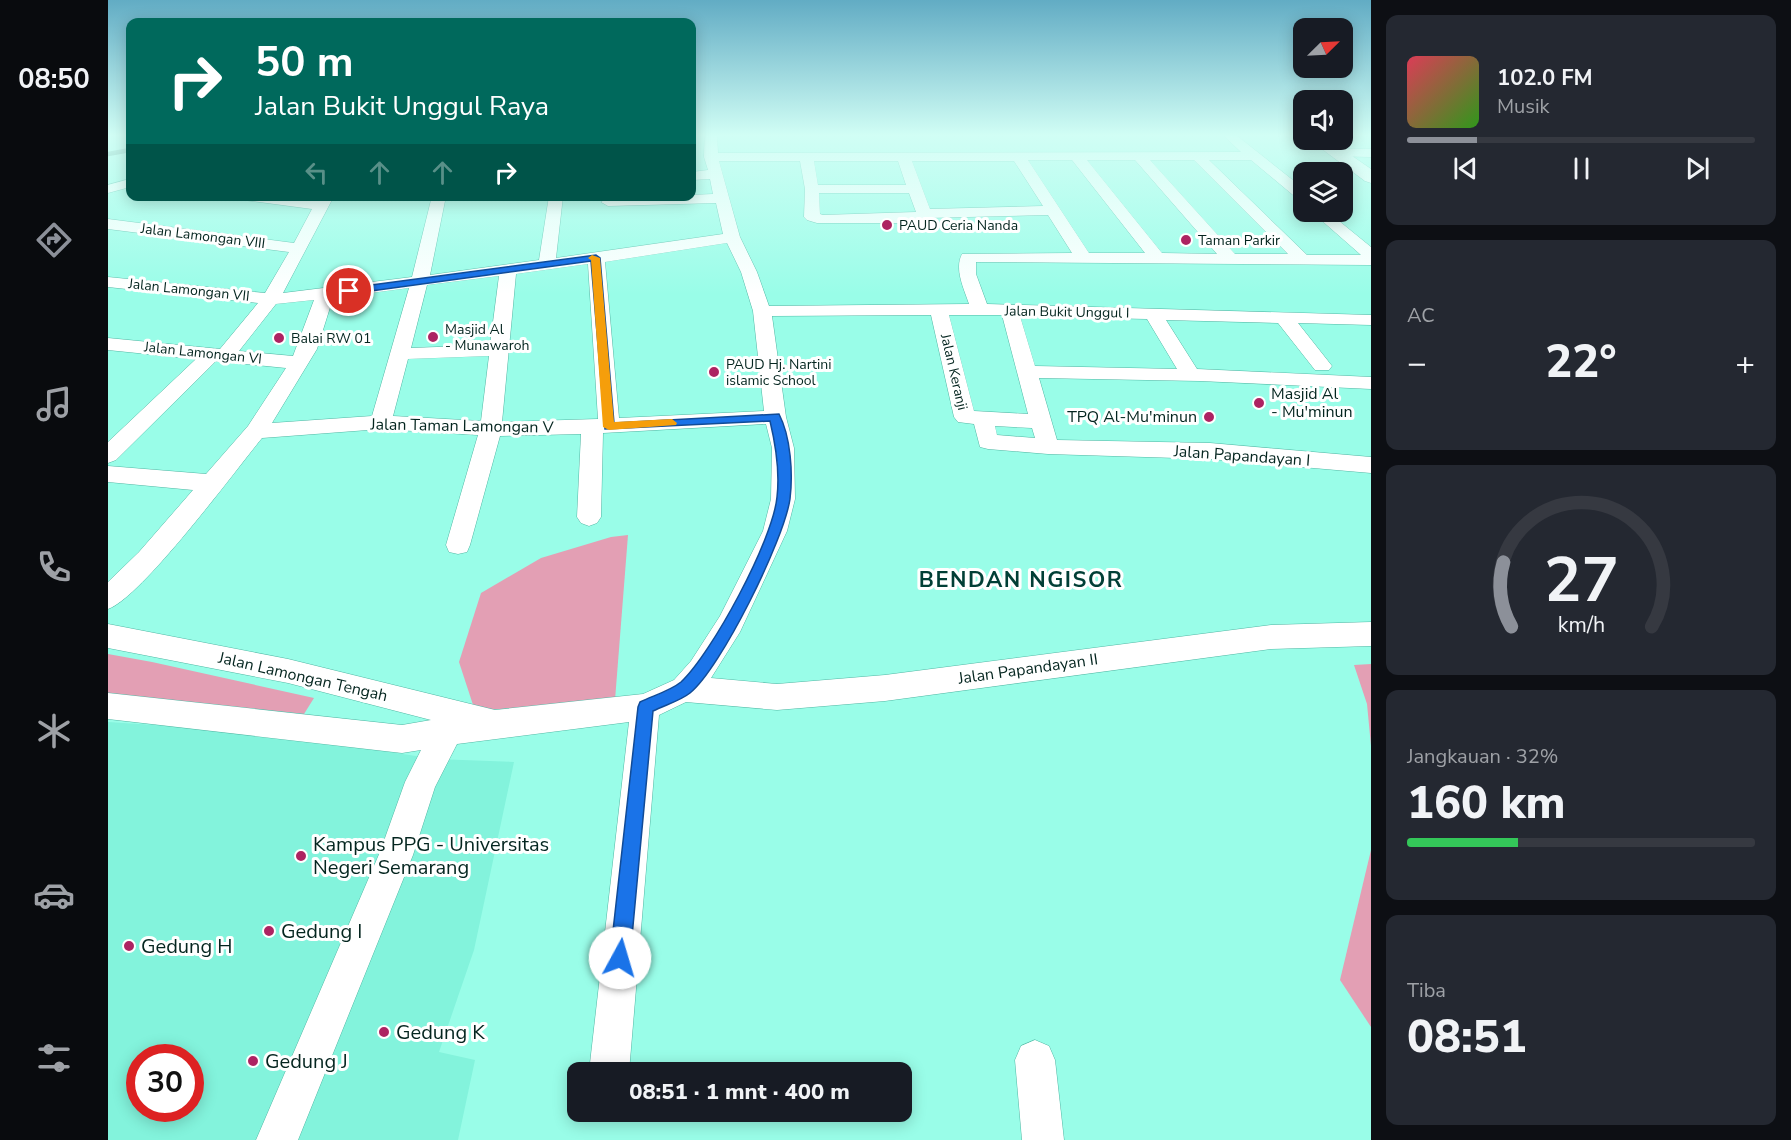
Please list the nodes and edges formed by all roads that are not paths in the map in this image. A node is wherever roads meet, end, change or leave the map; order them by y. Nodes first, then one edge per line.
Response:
1 (719, 188) edge
2 (1038, 188) edge
3 (1102, 188) edge
4 (1167, 188) edge
5 (1230, 188) edge
6 (812, 189) joint
7 (914, 189) joint
8 (722, 198) junction
9 (696, 199) edge
10 (324, 201) edge
11 (438, 201) edge
12 (555, 201) edge
13 (636, 201) edge
14 (608, 202) dead end
15 (1053, 210) junction
16 (924, 214) junction
17 (1331, 222) edge
18 (108, 224) edge
19 (732, 237) junction
20 (298, 248) junction
21 (596, 258) junction
22 (1084, 258) junction
23 (1370, 258) edge
24 (1158, 259) junction
25 (1230, 259) junction
26 (1302, 259) junction
27 (547, 264) junction
28 (508, 269) junction
29 (419, 281) junction
30 (108, 282) edge
31 (325, 295) junction
32 (271, 299) junction
33 (939, 309) junction
34 (980, 309) junction
35 (762, 311) junction
36 (1010, 311) junction
37 (1153, 314) junction
38 (1283, 317) junction
39 (1371, 320) edge
40 (108, 344) edge
41 (129, 346) junction
42 (500, 350) junction
43 (399, 354) junction
44 (219, 355) junction
45 (108, 361) edge
46 (299, 363) junction
47 (1322, 366) dead end
48 (1188, 370) dead end
49 (1027, 372) junction
50 (1371, 383) edge
51 (775, 417) junction
52 (983, 418) junction
53 (381, 422) junction
54 (1040, 422) junction
55 (601, 427) junction
56 (491, 428) junction
57 (256, 431) junction
58 (1048, 447) junction
59 (1112, 448) joint
60 (108, 455) edge
61 (1371, 465) edge
62 (108, 474) edge
63 (212, 483) junction
64 (589, 517) dead end
65 (458, 545) dead end
66 (108, 598) edge
67 (1371, 634) edge
68 (108, 636) edge
69 (684, 689) junction
70 (108, 706) edge
71 (645, 707) junction
72 (496, 724) junction
73 (448, 731) junction
74 (1035, 1060) dead end
75 (610, 1062) edge
76 (277, 1140) edge
77 (1043, 1140) edge

1 - 8 street
2 - 15 street
3 - 24 street
4 - 25 street
5 - 26 street
6 - 7 street
6 - 16 street
7 - 16 street
8 - 9 street
8 - 19 street
10 - 20 street
11 - 29 street
12 - 27 street
13 - 14 street
15 - 16 street
15 - 22 street
17 - 23 street
18 - 20 street, Jalan Lamongan VIII
19 - 21 street, Jalan Lamongan VII
19 - 35 street
20 - 32 street
21 - 27 street, Jalan Lamongan VII
21 - 55 street
22 - 24 street
22 - 34 street
23 - 26 street
24 - 25 street
25 - 26 street
27 - 28 street, Jalan Lamongan VII
28 - 29 street, Jalan Lamongan VII
28 - 42 street
29 - 31 street, Jalan Lamongan VII
29 - 43 street
30 - 32 street, Jalan Lamongan VII
31 - 32 street, Jalan Lamongan VII
31 - 46 street
32 - 44 street
33 - 34 street, Jalan Bukit Unggul I
33 - 35 street, Jalan Bukit Unggul I
33 - 52 street, Jalan Keranji
34 - 36 street, Jalan Bukit Unggul I
35 - 51 street
36 - 37 street, Jalan Bukit Unggul I
36 - 49 street
37 - 38 street, Jalan Bukit Unggul I
37 - 48 street
38 - 39 street, Jalan Bukit Unggul I
38 - 47 street
40 - 41 street, Jalan Lamongan VI
41 - 44 street, Jalan Lamongan VI
41 - 45 street
42 - 43 street
42 - 56 street
43 - 53 street
44 - 46 street, Jalan Lamongan VI
44 - 60 street
46 - 57 street
49 - 50 street
49 - 54 street
51 - 55 street, Jalan Taman Lamongan V
51 - 69 street
52 - 54 street, Jalan Keranji
52 - 58 street, Jalan Keranji
53 - 56 street, Jalan Taman Lamongan V
53 - 57 street, Jalan Taman Lamongan V
54 - 58 street
55 - 56 street, Jalan Taman Lamongan V
55 - 64 street
56 - 65 street
57 - 63 street
58 - 59 street, Jalan Keranji
59 - 61 street, Jalan Papandayan I
62 - 63 street
63 - 66 street
67 - 69 street, Jalan Papandayan II
68 - 72 street, Jalan Lamongan Tengah
69 - 71 street, Jalan Lamongan Tengah
70 - 73 street, Jalan Lamongan Tengah
71 - 72 street, Jalan Lamongan Tengah
71 - 75 street
72 - 73 street, Jalan Lamongan Tengah
73 - 76 street
74 - 77 street

